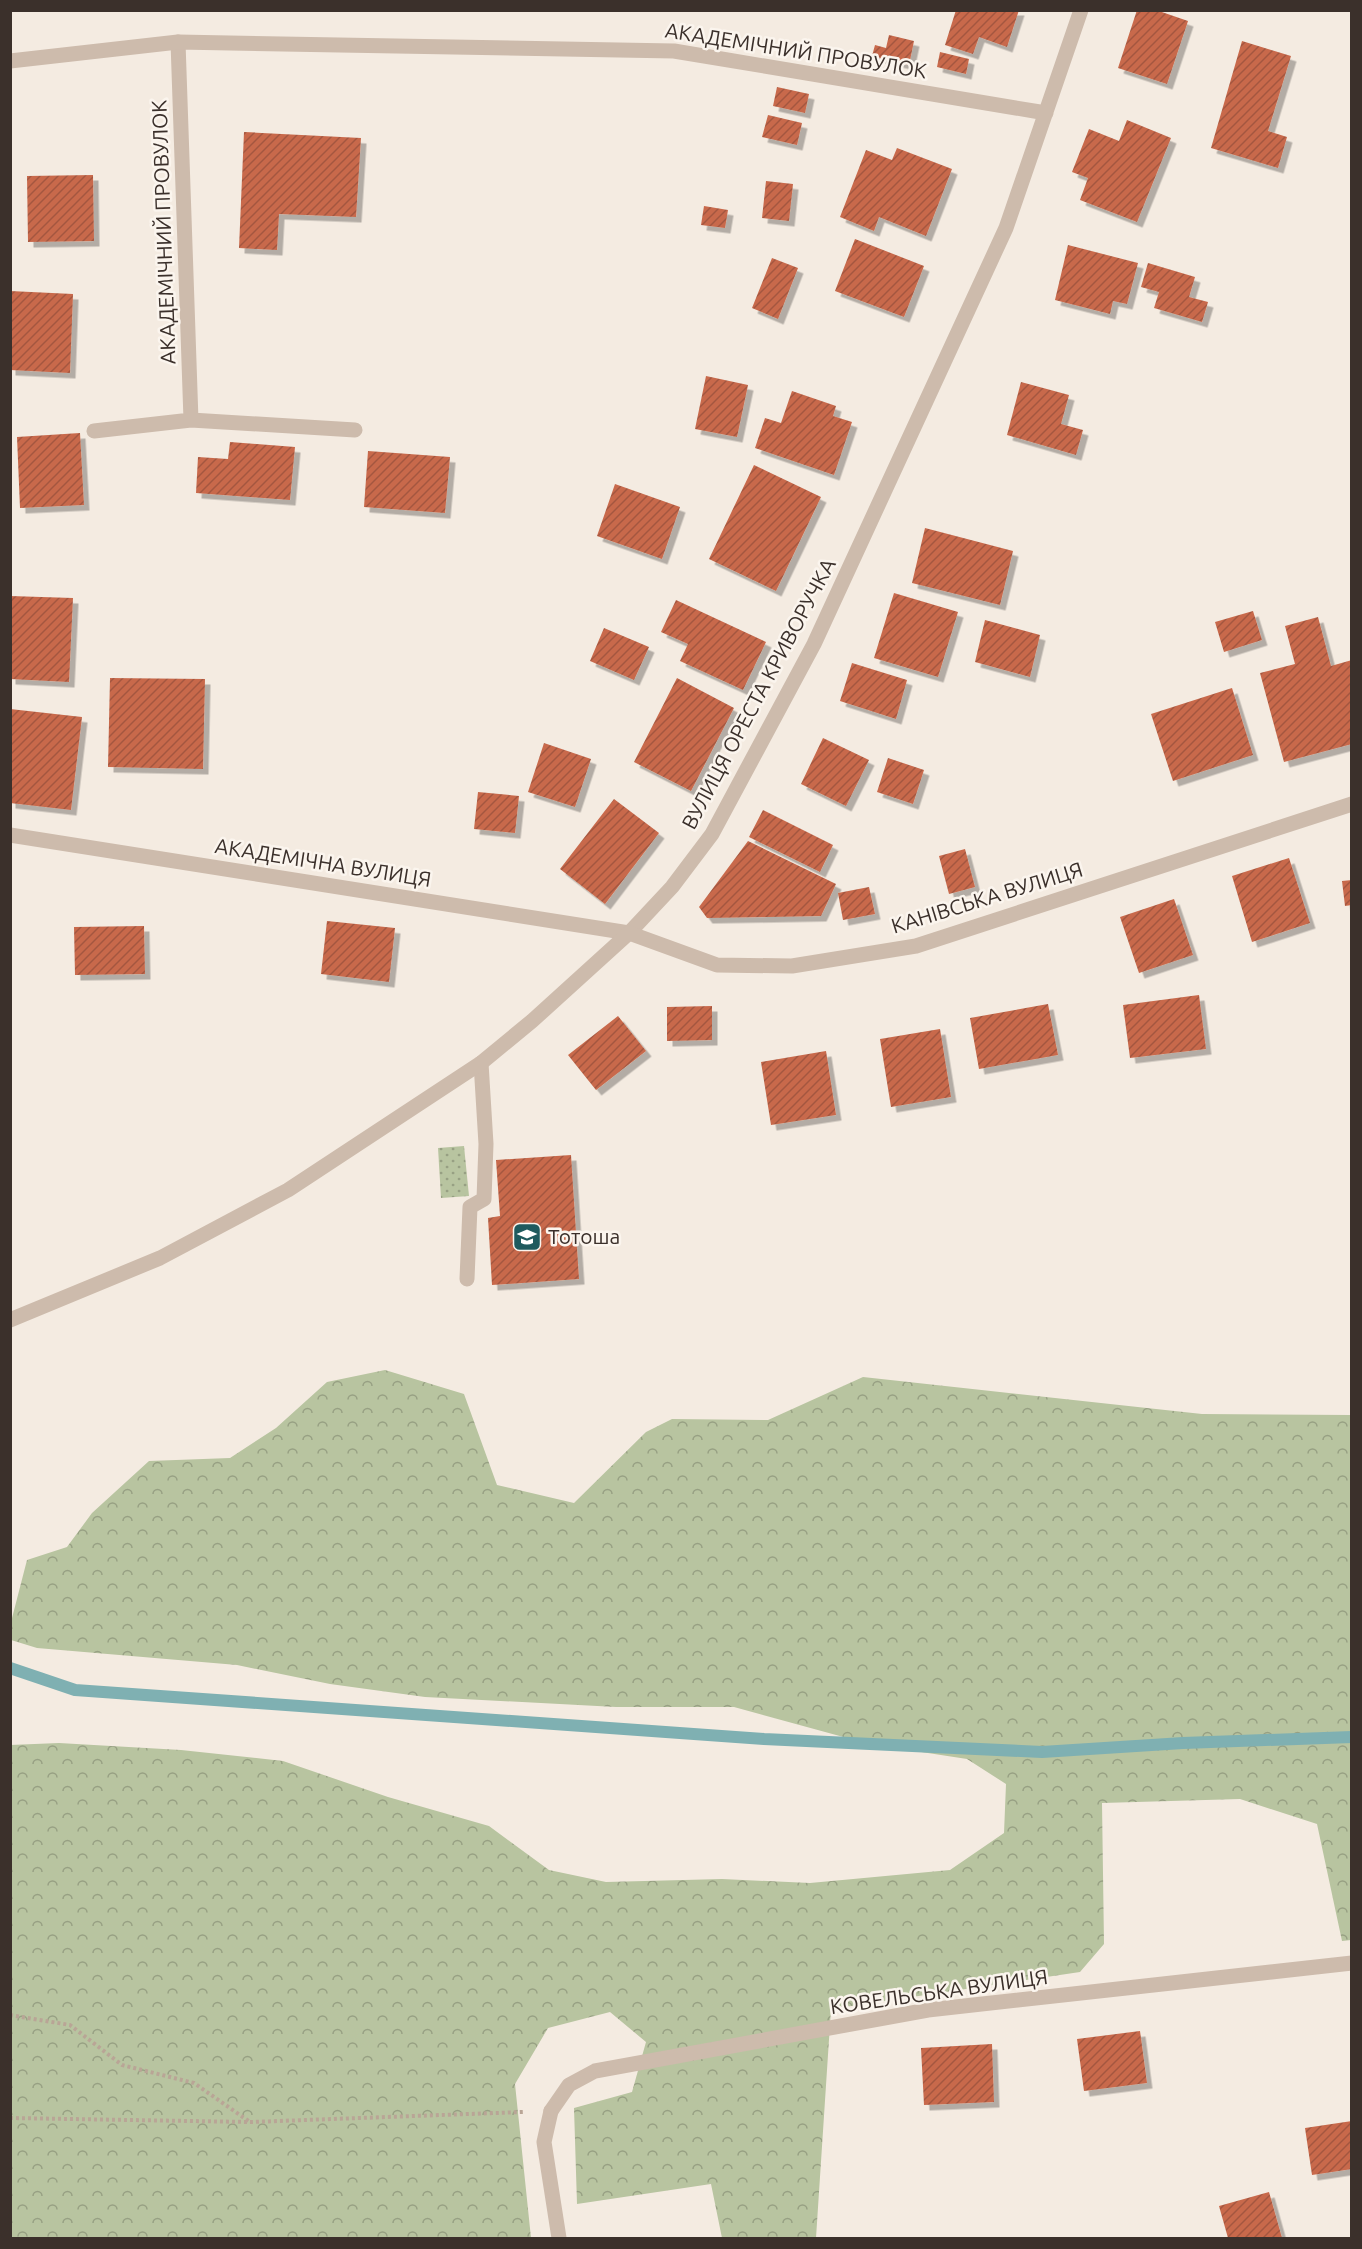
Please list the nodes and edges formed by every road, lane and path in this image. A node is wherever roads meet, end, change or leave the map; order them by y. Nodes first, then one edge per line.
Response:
1 (1081, 10) edge
2 (178, 42) junction
3 (10, 61) edge
4 (1046, 113) junction
5 (191, 420) junction
6 (355, 430) dead end
7 (94, 431) dead end
8 (1352, 804) edge
9 (10, 835) edge
10 (629, 933) junction
11 (481, 1063) junction
12 (467, 1279) dead end
13 (10, 1320) edge
14 (1352, 1963) edge
15 (10, 2015) edge
16 (551, 2111) junction
17 (10, 2118) edge
18 (250, 2122) junction
19 (559, 2238) edge

1 - 4 street, ВУЛИЦЯ ОРЕСТА КРИВОРУЧКА
2 - 3 street, АКАДЕМІЧНИЙ ПРОВУЛОК
2 - 4 street, АКАДЕМІЧНИЙ ПРОВУЛОК
2 - 5 street, АКАДЕМІЧНИЙ ПРОВУЛОК
4 - 10 street, ВУЛИЦЯ ОРЕСТА КРИВОРУЧКА
5 - 6 street
5 - 7 street
8 - 10 street, КАНІВСЬКА ВУЛИЦЯ
9 - 10 street, АКАДЕМІЧНА ВУЛИЦЯ
10 - 11 street, ВУЛИЦЯ ОРЕСТА КРИВОРУЧКА
11 - 12 street
11 - 13 street, ВУЛИЦЯ ОРЕСТА КРИВОРУЧКА
14 - 16 street, КОВЕЛЬСЬКА ВУЛИЦЯ
15 - 18 path
16 - 18 path
16 - 19 street
17 - 18 path

